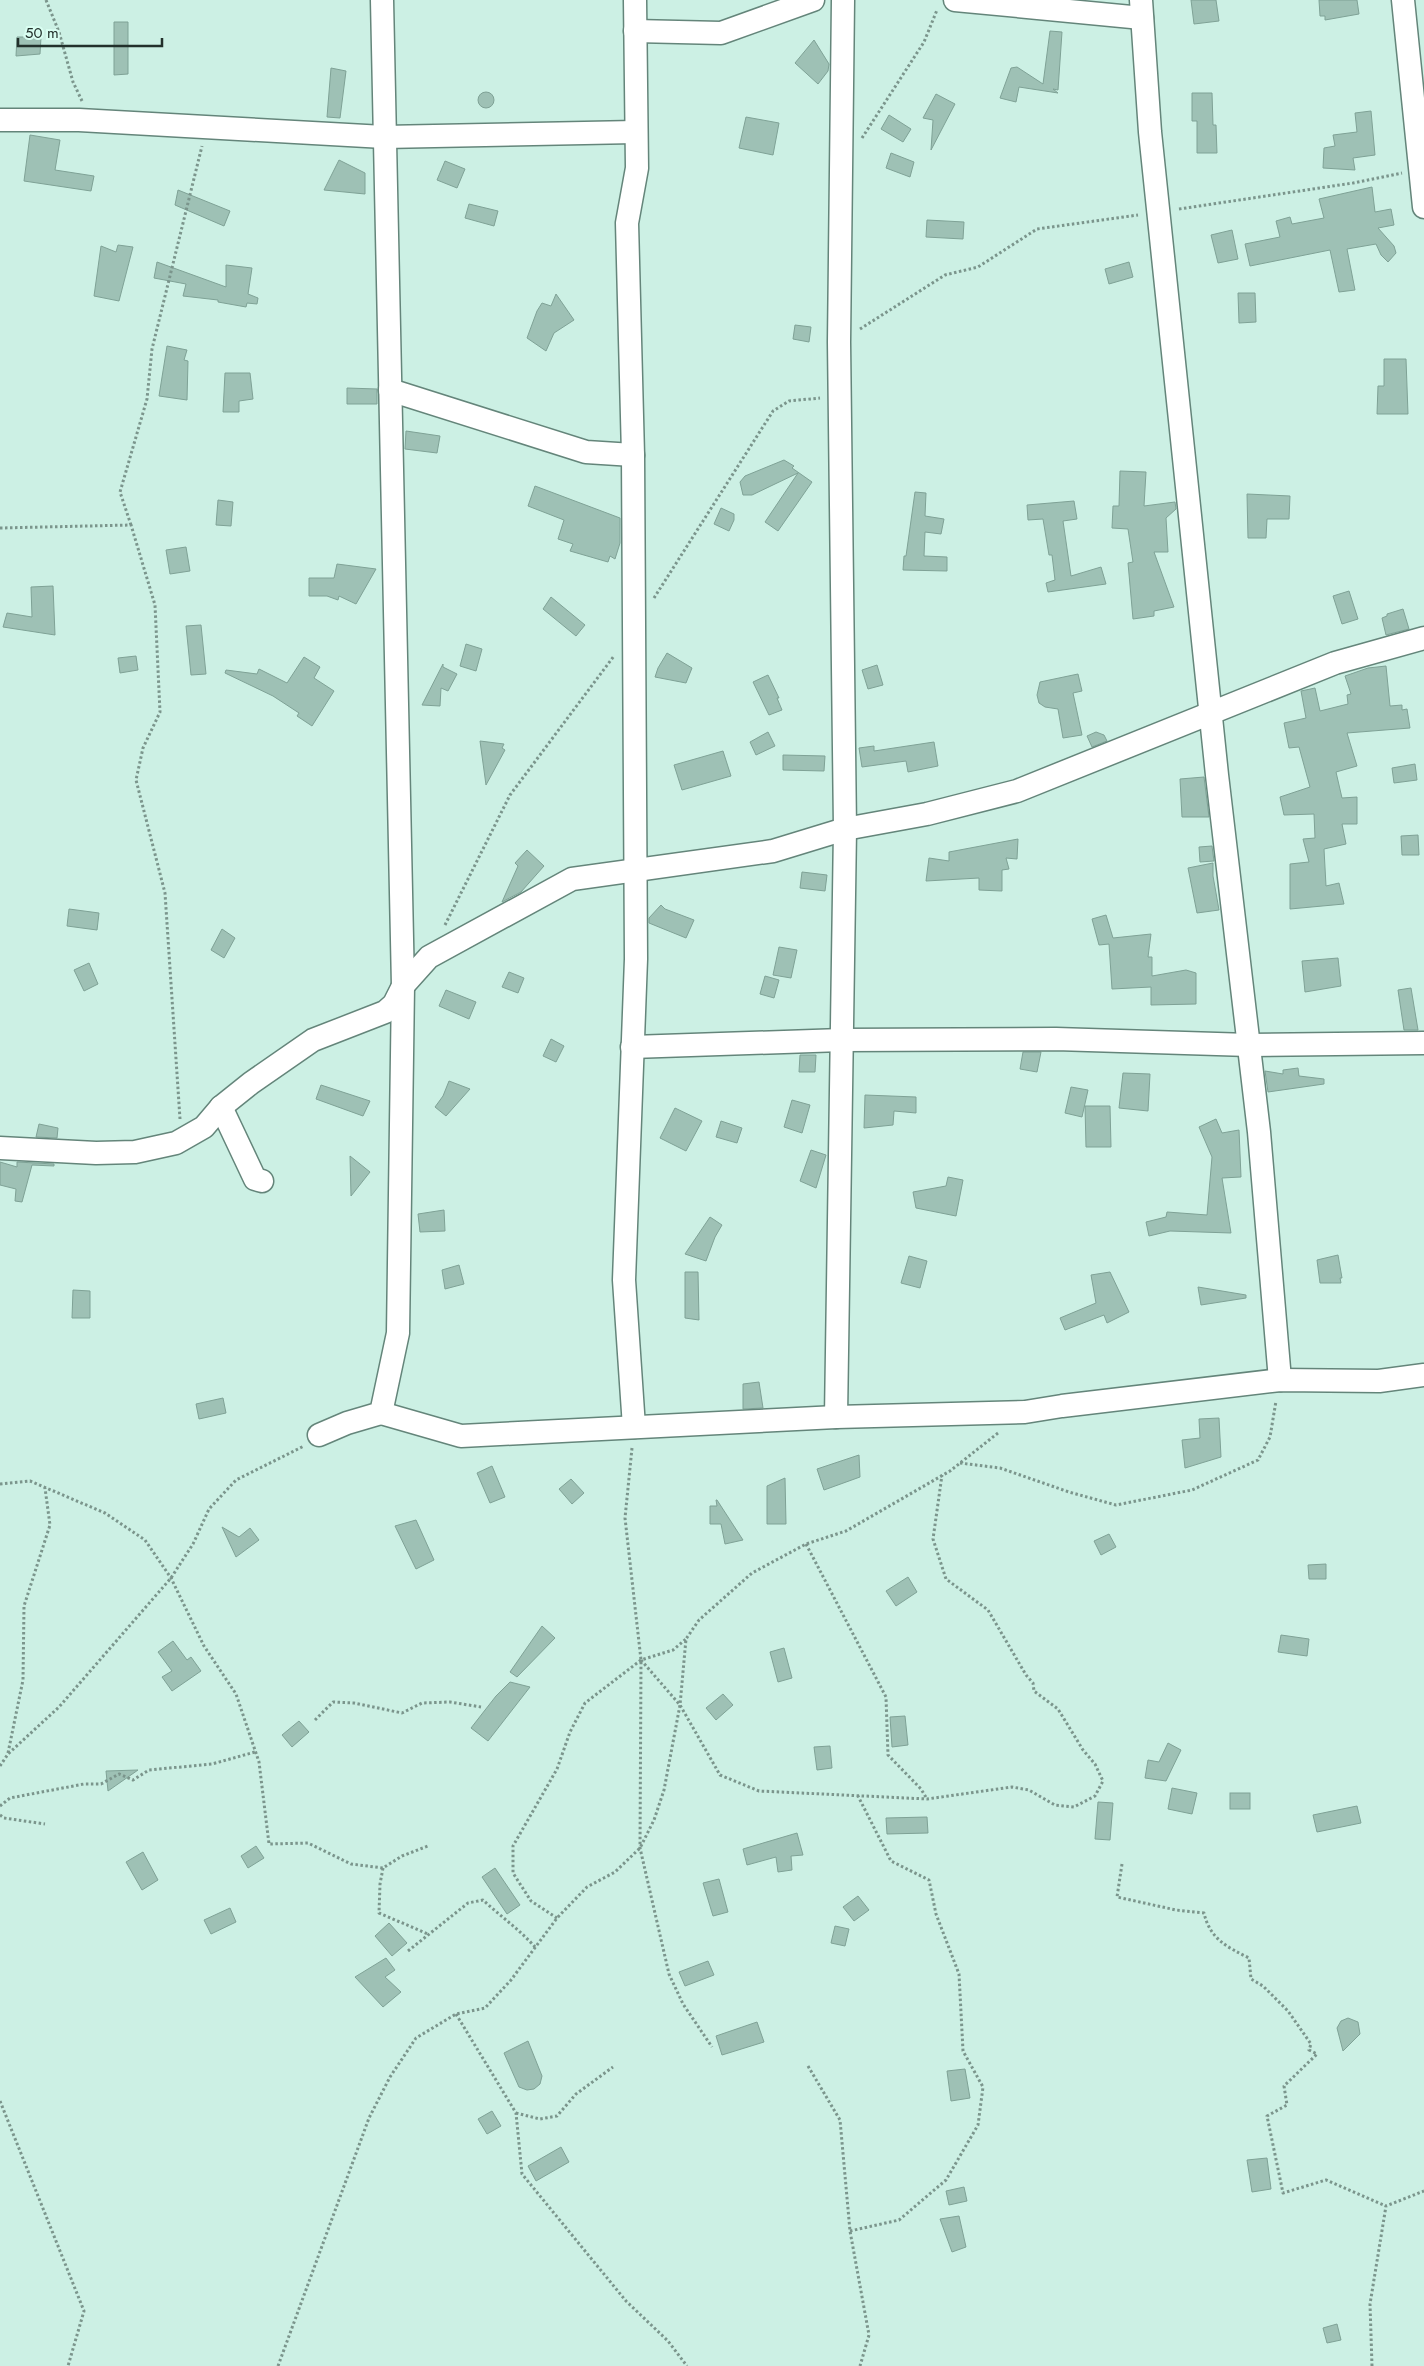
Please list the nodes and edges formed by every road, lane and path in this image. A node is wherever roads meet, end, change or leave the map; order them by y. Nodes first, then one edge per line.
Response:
1 (46, 0) edge
2 (382, 0) edge
3 (635, 0) edge
4 (813, 0) edge
5 (843, 0) edge
6 (1403, 0) edge
7 (946, 4) edge
8 (1142, 9) edge
9 (635, 31) junction
10 (1415, 41) edge
11 (0, 120) edge
12 (98, 121) junction
13 (207, 127) junction
14 (635, 132) junction
15 (384, 138) junction
16 (861, 140) dead end
17 (1420, 169) junction
18 (1424, 207) edge
19 (1158, 212) junction
20 (839, 342) junction
21 (390, 390) junction
22 (633, 455) junction
23 (132, 525) junction
24 (0, 528) edge
25 (1424, 638) edge
26 (1211, 714) junction
27 (845, 829) junction
28 (636, 868) junction
29 (403, 986) junction
30 (842, 1040) junction
31 (1424, 1043) edge
32 (1249, 1045) junction
33 (632, 1047) junction
34 (222, 1106) junction
35 (184, 1136) junction
36 (0, 1148) edge
37 (262, 1181) dead end
38 (1424, 1375) edge
39 (1280, 1380) junction
40 (1025, 1412) junction
41 (381, 1413) junction
42 (836, 1417) junction
43 (634, 1427) junction
44 (319, 1435) joint
45 (959, 1463) junction
46 (942, 1475) junction
47 (0, 1484) edge
48 (45, 1487) junction
49 (806, 1544) junction
50 (171, 1578) junction
51 (686, 1639) junction
52 (641, 1660) junction
53 (680, 1705) junction
54 (481, 1707) dead end
55 (315, 1720) dead end
56 (256, 1752) junction
57 (8, 1754) junction
58 (0, 1766) edge
59 (857, 1796) junction
60 (927, 1800) junction
61 (0, 1806) edge
62 (0, 1815) edge
63 (45, 1824) dead end
64 (428, 1846) dead end
65 (640, 1848) junction
66 (1122, 1864) dead end
67 (383, 1868) junction
68 (557, 1918) junction
69 (428, 1934) junction
70 (535, 1947) junction
71 (408, 1951) dead end
72 (456, 2014) junction
73 (712, 2047) dead end
74 (808, 2066) dead end
75 (612, 2067) dead end
76 (0, 2100) edge
77 (516, 2113) junction
78 (1424, 2191) edge
79 (1386, 2206) junction
80 (850, 2231) junction
81 (68, 2366) edge
82 (278, 2366) edge
83 (687, 2366) edge
84 (860, 2366) edge
85 (1372, 2366) edge

1 - 12 path
2 - 15 street
3 - 9 street
4 - 9 street
5 - 20 street
6 - 10 street
7 - 8 street
7 - 16 path
8 - 19 street
9 - 14 street
10 - 17 street
11 - 12 street
12 - 13 street
13 - 15 street
13 - 23 path
14 - 15 street
14 - 22 street
15 - 21 street
17 - 18 street
17 - 19 path
19 - 20 path
19 - 26 street
20 - 27 street
21 - 22 street
21 - 29 street
22 - 28 street
23 - 24 path
23 - 35 path
25 - 26 street
26 - 27 street
26 - 32 street
27 - 28 street
27 - 30 street
28 - 29 street
28 - 33 street
29 - 34 street
29 - 41 street
30 - 32 street
30 - 33 street
30 - 42 street
31 - 32 street
32 - 39 street
33 - 43 street
34 - 35 street
34 - 37 street
35 - 36 street
38 - 39 street
39 - 40 street
39 - 45 path
40 - 42 street
40 - 45 path
41 - 43 street
41 - 44 street
42 - 43 street
43 - 52 path
44 - 50 path
45 - 46 path
46 - 49 path
46 - 60 path
47 - 48 path
48 - 50 path
48 - 57 path
49 - 51 path
49 - 60 path
50 - 56 path
50 - 57 path
51 - 52 path
51 - 53 path
52 - 53 path
52 - 65 path
52 - 68 path
53 - 59 path
53 - 65 path
54 - 55 path
56 - 61 path
56 - 67 path
57 - 58 path
59 - 60 path
59 - 80 path
62 - 63 path
64 - 67 path
65 - 68 path
65 - 73 path
66 - 79 path
67 - 69 path
68 - 70 path
69 - 70 path
69 - 71 path
70 - 72 path
72 - 77 path
72 - 82 path
74 - 80 path
75 - 77 path
76 - 81 path
77 - 83 path
78 - 79 path
79 - 85 path
80 - 84 path

